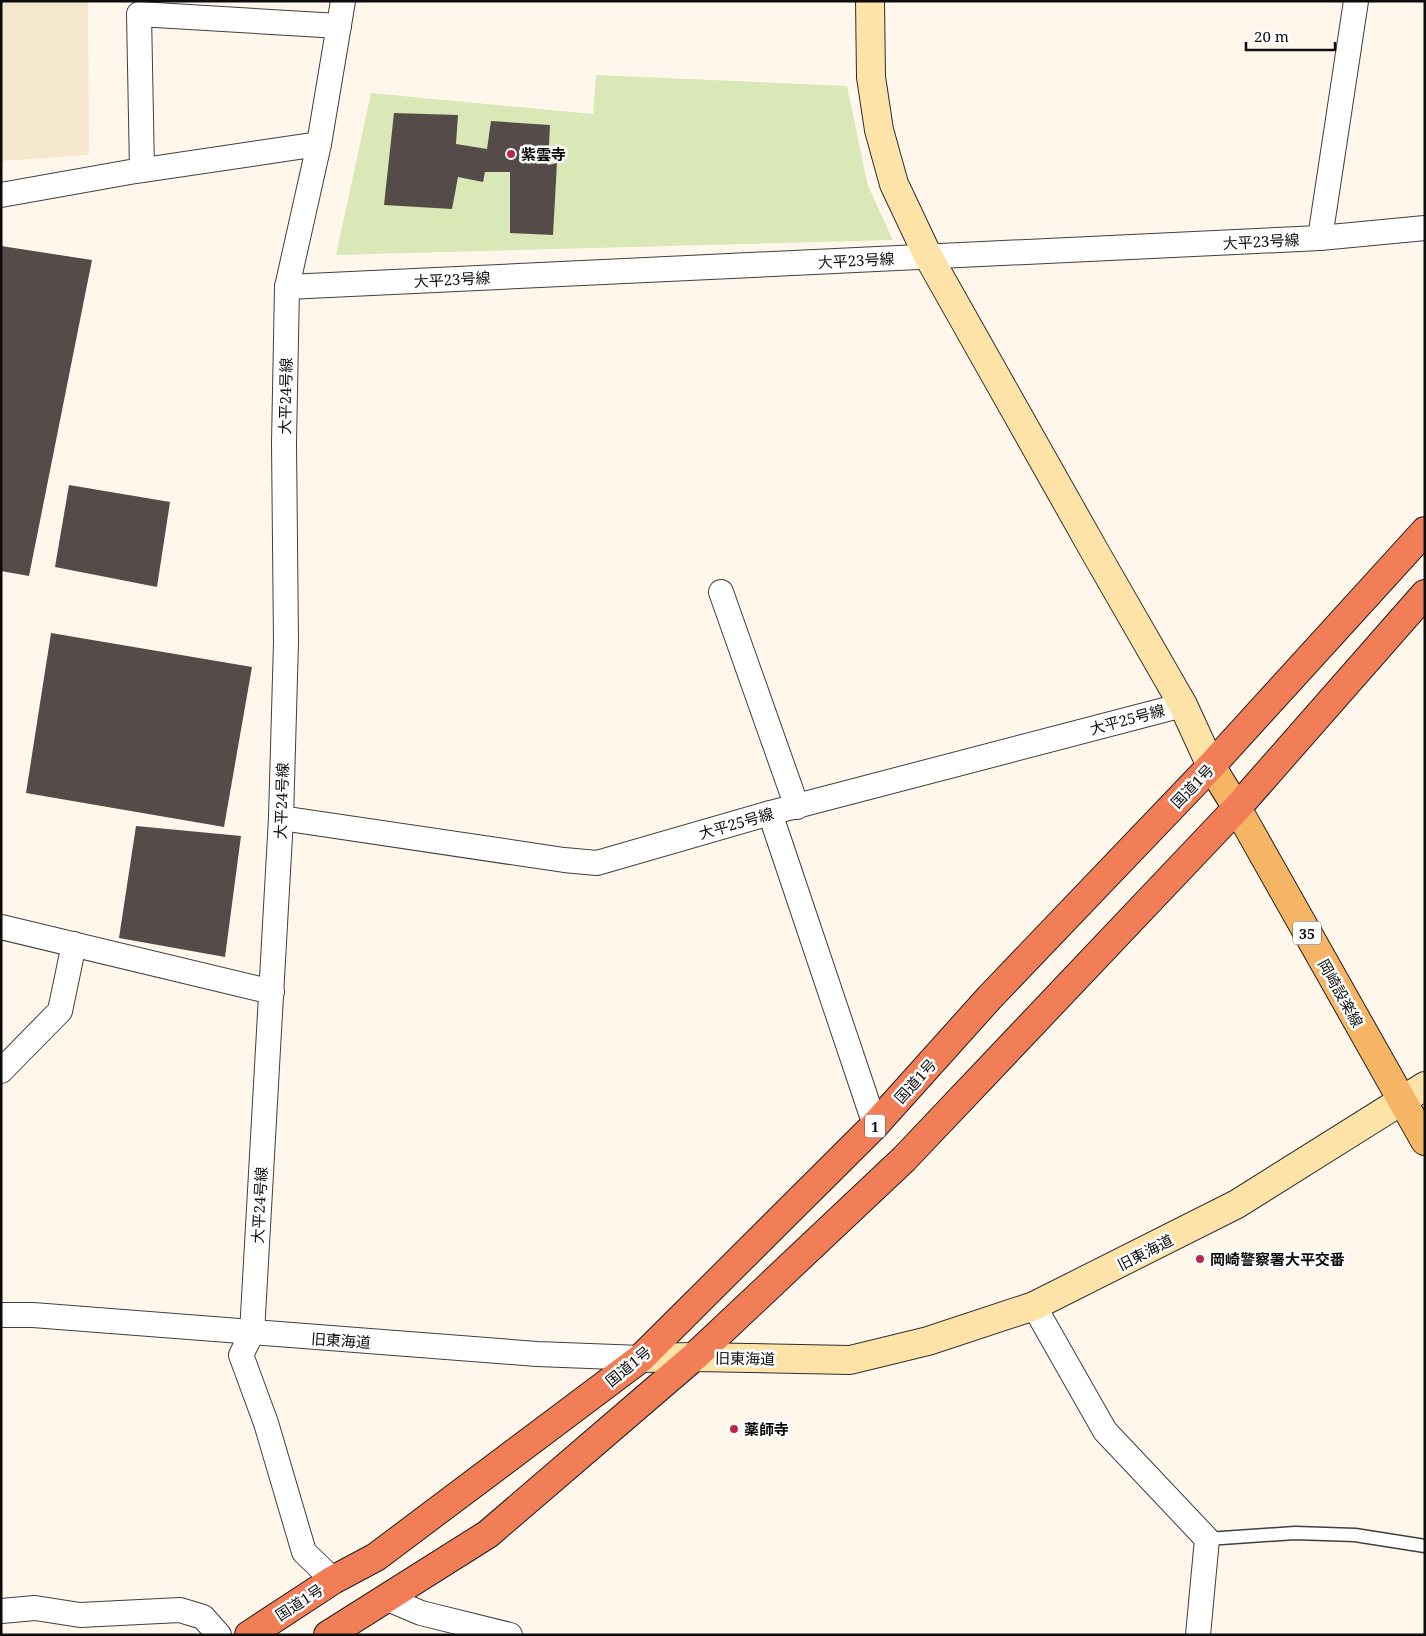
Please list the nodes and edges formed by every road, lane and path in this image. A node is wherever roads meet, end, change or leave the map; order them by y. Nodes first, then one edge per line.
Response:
1 (343, 1) edge
2 (870, 1) edge
3 (1356, 1) edge
4 (339, 26) junction
5 (319, 144) junction
6 (142, 170) junction
7 (1, 195) edge
8 (1425, 228) edge
9 (1320, 238) junction
10 (928, 256) junction
11 (287, 287) junction
12 (1425, 531) edge
13 (722, 592) dead end
14 (1425, 594) edge
15 (1184, 705) junction
16 (1211, 766) junction
17 (797, 807) junction
18 (1236, 808) junction
19 (770, 813) junction
20 (281, 818) junction
21 (1, 927) edge
22 (74, 944) junction
23 (272, 992) junction
24 (1, 1071) edge
25 (1425, 1086) edge
26 (1402, 1101) junction
27 (876, 1125) junction
28 (1425, 1141) edge
29 (1034, 1306) junction
30 (1, 1315) edge
31 (252, 1333) junction
32 (694, 1356) junction
33 (641, 1358) junction
34 (1207, 1539) junction
35 (1425, 1546) edge
36 (333, 1580) junction
37 (388, 1598) junction
38 (1, 1611) edge
39 (219, 1635) edge
40 (248, 1635) edge
41 (328, 1635) edge
42 (510, 1635) edge
43 (1198, 1635) edge

1 - 4 street, 大平24号線
2 - 10 street
3 - 9 street
4 - 5 street, 大平24号線
4 - 6 street
5 - 6 street
5 - 11 street, 大平24号線
6 - 7 street
8 - 9 street, 大平23号線
9 - 10 street, 大平23号線
10 - 11 street, 大平23号線
10 - 15 street
11 - 20 street, 大平24号線
12 - 16 highway, 国道1号 / 1
13 - 17 street
14 - 18 highway
15 - 16 street
15 - 17 street, 大平25号線
16 - 18 main road, 岡崎設楽線 / 35
16 - 27 highway, 国道1号 / 1
17 - 19 street, 大平25号線
18 - 26 main road, 岡崎設楽線 / 35
18 - 32 highway
19 - 20 street, 大平25号線
19 - 27 street
20 - 23 street, 大平24号線
21 - 22 street
22 - 23 street
22 - 24 street
23 - 31 street, 大平24号線
25 - 26 street, 旧東海道
26 - 28 main road, 岡崎設楽線 / 35
26 - 29 street, 旧東海道
27 - 33 highway, 国道1号 / 1
29 - 32 street, 旧東海道
29 - 34 street
30 - 31 street, 旧東海道
31 - 33 street, 旧東海道
31 - 36 street, 大平24号線
32 - 33 street, 旧東海道
32 - 37 highway
33 - 36 highway, 国道1号 / 1
34 - 35 lane
34 - 43 street
36 - 40 highway, 国道1号 / 1
37 - 41 highway
37 - 42 street
38 - 39 street

